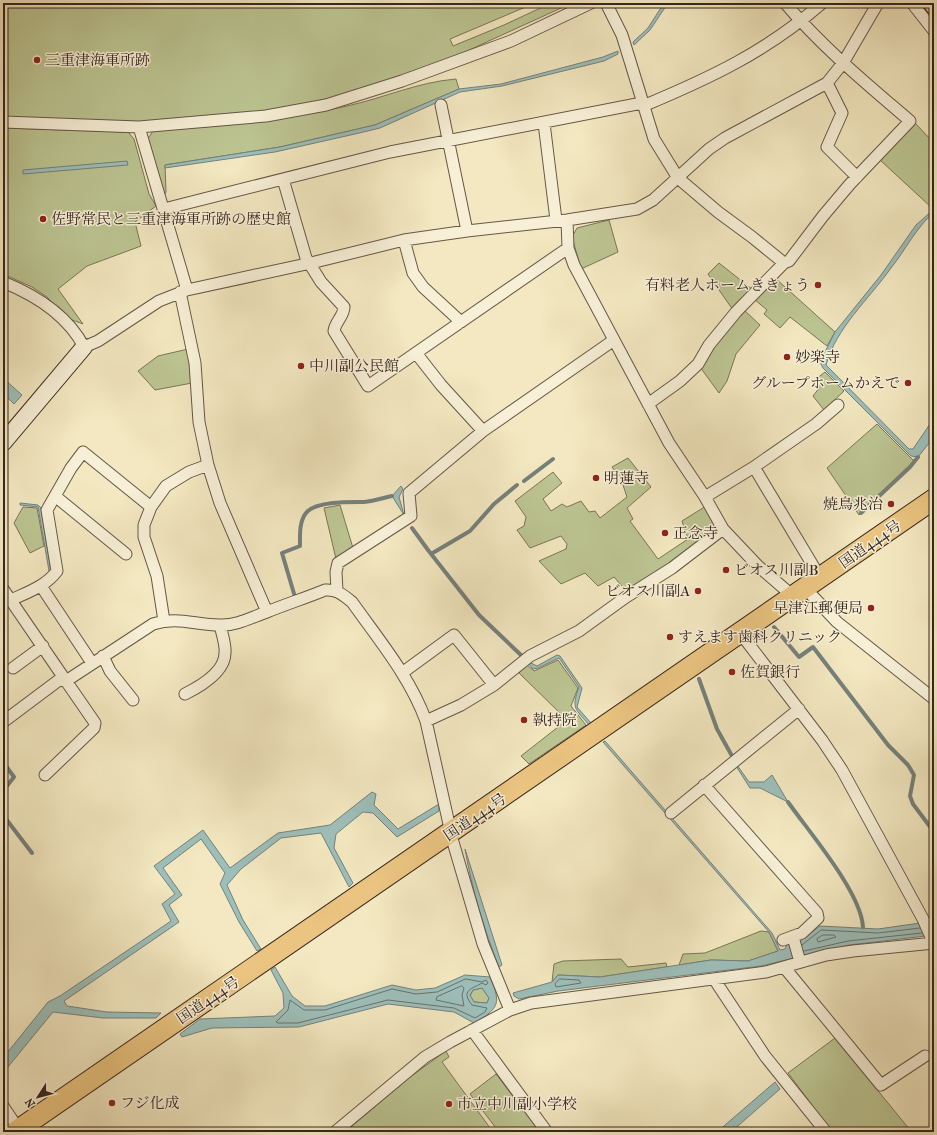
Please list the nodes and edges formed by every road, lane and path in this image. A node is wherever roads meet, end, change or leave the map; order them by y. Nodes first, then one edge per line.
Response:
1 (590, 3) edge
2 (606, 3) edge
3 (785, 3) edge
4 (822, 3) edge
5 (878, 3) edge
6 (912, 3) edge
7 (932, 3) edge
8 (934, 6) edge
9 (801, 21) junction
10 (934, 31) edge
11 (844, 63) junction
12 (827, 83) junction
13 (642, 104) junction
14 (441, 105) dead end
15 (3, 122) edge
16 (544, 123) junction
17 (139, 127) junction
18 (449, 141) junction
19 (857, 177) junction
20 (678, 178) junction
21 (283, 179) junction
22 (164, 209) junction
23 (561, 220) junction
24 (467, 231) junction
25 (404, 240) junction
26 (568, 248) junction
27 (784, 263) junction
28 (311, 264) junction
29 (3, 282) edge
30 (184, 291) junction
31 (461, 322) junction
32 (614, 340) junction
33 (84, 347) junction
34 (416, 353) junction
35 (648, 404) junction
36 (838, 405) dead end
37 (483, 431) junction
38 (3, 443) edge
39 (208, 465) junction
40 (754, 467) junction
41 (55, 496) junction
42 (705, 497) junction
43 (934, 499) edge
44 (151, 507) junction
45 (722, 529) junction
46 (126, 554) dead end
47 (41, 586) junction
48 (807, 588) junction
49 (3, 589) edge
50 (337, 592) junction
51 (11, 600) junction
52 (267, 612) junction
53 (164, 621) junction
54 (220, 626) junction
55 (741, 634) junction
56 (43, 646) junction
57 (103, 656) junction
58 (92, 663) junction
59 (13, 668) dead end
60 (402, 673) junction
61 (66, 681) junction
62 (494, 685) junction
63 (185, 694) dead end
64 (934, 698) edge
65 (133, 700) dead end
66 (800, 710) junction
67 (426, 721) junction
68 (3, 722) edge
69 (45, 775) dead end
70 (704, 785) junction
71 (671, 813) dead end
72 (450, 834) junction
73 (934, 944) edge
74 (800, 962) junction
75 (784, 967) junction
76 (714, 979) junction
77 (510, 1010) junction
78 (472, 1030) junction
79 (925, 1056) dead end
80 (3, 1106) edge
81 (17, 1131) edge
82 (335, 1132) edge
83 (547, 1132) edge
84 (826, 1132) edge

1 - 17 street
2 - 13 street
3 - 9 street
4 - 9 street
5 - 11 street
6 - 10 street
7 - 8 main road
9 - 11 street
9 - 13 street
11 - 12 street
11 - 19 street
12 - 19 street
12 - 20 street
13 - 16 street
13 - 20 street
14 - 18 street
15 - 17 street
16 - 18 street
16 - 23 street
17 - 22 street
18 - 21 street
18 - 24 street
19 - 27 street
20 - 23 street
20 - 27 street
21 - 22 street
21 - 28 street
22 - 30 street
23 - 24 street
23 - 26 street
24 - 25 street
25 - 28 street
25 - 31 street
26 - 31 street
26 - 32 street
27 - 35 street
28 - 30 street
28 - 34 street
29 - 33 street
30 - 33 street
30 - 39 street
31 - 34 street
32 - 35 street
32 - 37 street
33 - 38 street
34 - 37 street
35 - 42 street
36 - 40 street
37 - 50 street
39 - 44 street
39 - 52 street
40 - 42 street
40 - 48 street
41 - 44 street
41 - 46 street
41 - 47 street
42 - 45 street
43 - 48 highway, 国道444号
44 - 53 street
45 - 48 street
45 - 62 street
47 - 51 street
47 - 58 street
48 - 55 highway, 国道444号
48 - 64 street
49 - 51 street
50 - 52 street
50 - 60 street
51 - 56 street
52 - 54 street
53 - 54 street
53 - 57 street
54 - 63 street
55 - 66 street
55 - 72 highway, 国道444号
56 - 59 street
56 - 61 street
57 - 58 street
57 - 65 street
58 - 61 street
60 - 62 street
60 - 67 street
61 - 68 street
61 - 69 street
62 - 67 street
66 - 70 street
66 - 73 street
67 - 72 street
70 - 71 street
70 - 74 street
72 - 77 street
72 - 81 highway, 国道444号
73 - 74 street
74 - 75 street
75 - 76 street
75 - 79 street
76 - 77 street
76 - 84 street
77 - 78 street
78 - 82 street
78 - 83 street
80 - 81 street

